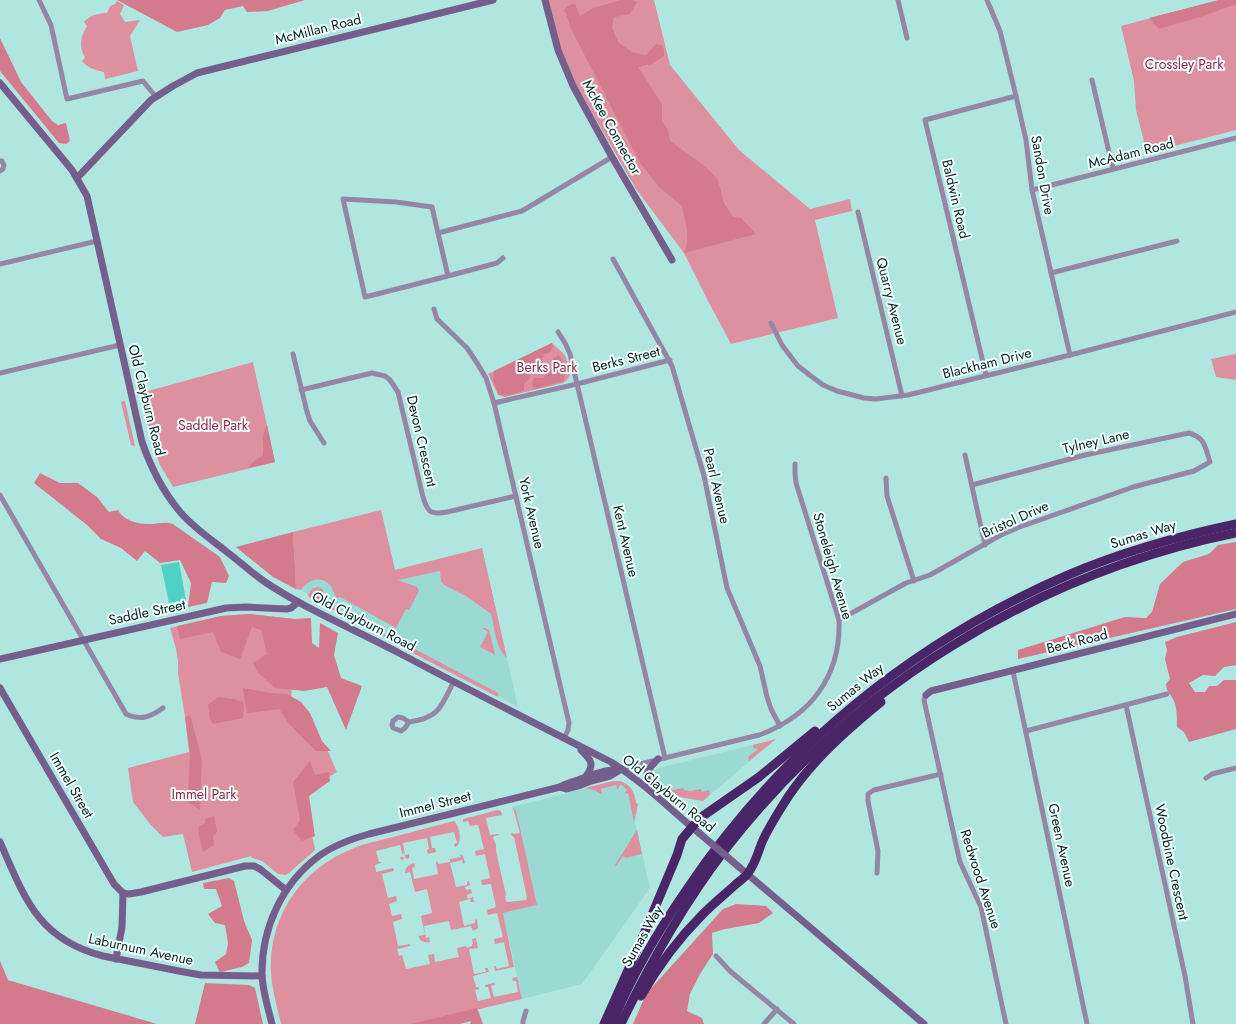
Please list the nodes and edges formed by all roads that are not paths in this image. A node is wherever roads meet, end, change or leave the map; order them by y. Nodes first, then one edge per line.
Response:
1 (39, 0) edge
2 (493, 0) edge
3 (545, 0) edge
4 (898, 0) edge
5 (987, 0) edge
6 (906, 38) dead end
7 (1092, 80) dead end
8 (0, 83) edge
9 (1016, 96) junction
10 (156, 97) junction
11 (1236, 138) edge
12 (612, 157) junction
13 (0, 161) edge
14 (1113, 169) junction
15 (0, 171) edge
16 (77, 178) junction
17 (1032, 190) junction
18 (858, 212) dead end
19 (438, 233) junction
20 (97, 241) junction
21 (1177, 241) dead end
22 (503, 258) dead end
23 (613, 259) dead end
24 (672, 260) dead end
25 (0, 264) edge
26 (1051, 273) junction
27 (448, 276) junction
28 (434, 309) dead end
29 (1236, 312) edge
30 (771, 323) dead end
31 (558, 332) dead end
32 (120, 344) junction
33 (293, 354) dead end
34 (1070, 356) junction
35 (670, 360) junction
36 (0, 373) edge
37 (986, 375) junction
38 (577, 384) junction
39 (301, 390) junction
40 (902, 396) junction
41 (494, 404) junction
42 (324, 443) dead end
43 (965, 455) dead end
44 (1210, 462) joint
45 (795, 464) dead end
46 (886, 478) dead end
47 (972, 485) junction
48 (0, 495) edge
49 (516, 496) junction
50 (1236, 524) edge
51 (1236, 533) edge
52 (984, 545) junction
53 (914, 581) junction
54 (298, 602) junction
55 (1236, 614) edge
56 (838, 620) junction
57 (978, 629) junction
58 (83, 639) junction
59 (929, 649) junction
60 (0, 658) edge
61 (1013, 671) junction
62 (453, 683) junction
63 (0, 688) edge
64 (926, 694) joint
65 (1167, 694) dead end
66 (1126, 705) junction
67 (163, 708) dead end
68 (410, 722) dead end
69 (780, 726) junction
70 (1026, 731) junction
71 (564, 738) junction
72 (576, 744) junction
73 (662, 759) junction
74 (1236, 768) edge
75 (622, 769) junction
76 (941, 774) junction
77 (586, 776) junction
78 (1206, 778) dead end
79 (560, 787) junction
80 (658, 798) junction
81 (695, 830) junction
82 (0, 842) edge
83 (877, 873) dead end
84 (748, 874) junction
85 (286, 890) junction
86 (123, 894) junction
87 (716, 956) dead end
88 (116, 959) junction
89 (262, 976) junction
90 (777, 1009) junction
91 (526, 1012) dead end
92 (272, 1024) edge
93 (523, 1024) edge
94 (604, 1024) edge
95 (612, 1024) edge
96 (622, 1024) edge
97 (627, 1024) edge
98 (764, 1024) edge
99 (794, 1024) edge
100 (924, 1024) edge
101 (1006, 1024) edge
102 (1087, 1024) edge
103 (1193, 1024) edge

1 - 10 street
2 - 10 main road, McMillan Road
3 - 12 main road, McKee Connector
4 - 6 street
5 - 9 street, Sandon Drive
7 - 14 street
8 - 16 main road, Old Clayburn Road
9 - 17 street, Sandon Drive
9 - 37 street, Baldwin Road
10 - 16 main road, McMillan Road
11 - 14 street, McAdam Road
12 - 19 street
12 - 24 main road, McKee Connector
13 - 15 street
14 - 17 street, McAdam Road
16 - 20 main road, Old Clayburn Road
17 - 26 street, Sandon Drive
18 - 40 street, Quarry Avenue
19 - 27 street
19 - 27 street
20 - 25 street
20 - 32 main road, Old Clayburn Road
21 - 26 street
22 - 27 street
23 - 35 street, Pearl Avenue
26 - 34 street, Sandon Drive
28 - 41 street, York Avenue
29 - 34 street, Blackham Drive
30 - 40 street, Blackham Drive
31 - 38 street, Kent Avenue
32 - 36 street
32 - 54 main road, Old Clayburn Road
33 - 39 street
34 - 37 street, Blackham Drive
35 - 38 street, Berks Street
35 - 69 street, Pearl Avenue
37 - 40 street, Blackham Drive
38 - 41 street, Berks Street
38 - 73 street, Kent Avenue
39 - 42 street
39 - 49 street, Devon Crescent
41 - 49 street, York Avenue
43 - 47 street
44 - 47 street, Tylney Lane
44 - 52 street, Bristol Drive
45 - 56 street, Stoneleigh Avenue
46 - 53 street
47 - 52 street
48 - 58 street
49 - 71 street, York Avenue
50 - 59 highway, Sumas Way
51 - 57 highway, Sumas Way
52 - 53 street, Bristol Drive
53 - 56 street, Bristol Drive
54 - 58 main road, Saddle Street
54 - 62 main road, Old Clayburn Road
55 - 61 main road, Beck Road
56 - 69 street, Stoneleigh Avenue
57 - 84 highway
57 - 96 highway, Sumas Way
58 - 60 main road, Saddle Street
58 - 67 street
59 - 81 highway
59 - 95 highway, Sumas Way
61 - 64 main road, Beck Road
61 - 70 street, Green Avenue
62 - 68 street
62 - 71 main road, Old Clayburn Road
63 - 86 main road, Immel Street
64 - 76 street, Redwood Avenue
65 - 66 street
66 - 70 street
66 - 103 street, Woodbine Crescent
69 - 73 street, Immel Street
70 - 102 street, Green Avenue
71 - 72 main road, Old Clayburn Road
72 - 75 main road, Old Clayburn Road
72 - 77 main road
73 - 75 street, Immel Street
73 - 80 main road
74 - 78 street
75 - 77 main road, Immel Street
75 - 79 main road, Immel Street
75 - 80 main road, Old Clayburn Road
76 - 83 street
76 - 101 street, Redwood Avenue
77 - 79 main road, Immel Street
79 - 85 main road, Immel Street
80 - 81 main road, Old Clayburn Road
81 - 84 main road, Old Clayburn Road, bridge
81 - 94 highway
82 - 88 main road, Laburnum Avenue
84 - 97 highway
84 - 100 main road, Old Clayburn Road
85 - 86 main road
85 - 89 main road, Immel Street
86 - 88 main road
87 - 90 street
88 - 89 main road, Laburnum Avenue
89 - 92 main road, Immel Street
90 - 98 street
90 - 99 street
91 - 93 street

